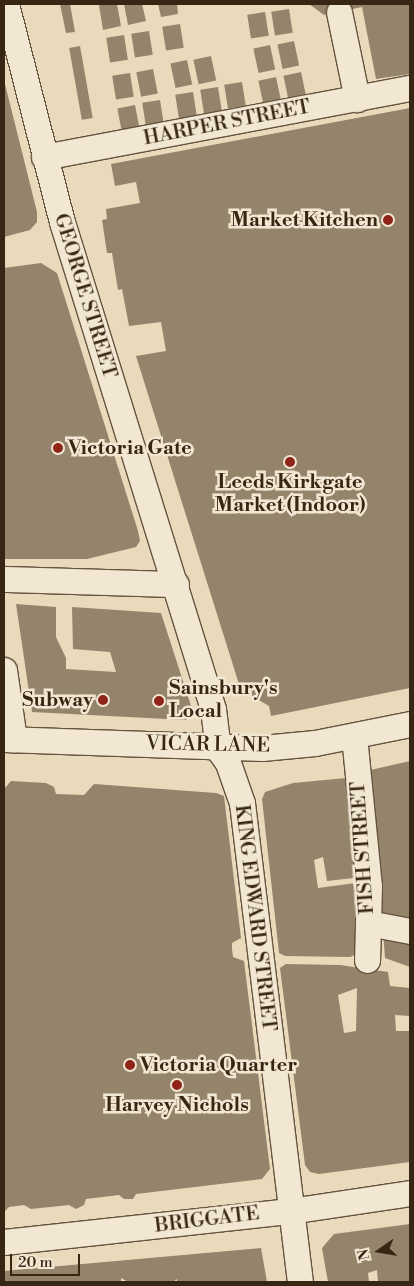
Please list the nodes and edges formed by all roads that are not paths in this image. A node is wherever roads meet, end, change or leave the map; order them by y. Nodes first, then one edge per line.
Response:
1 (6, 4) edge
2 (339, 12) dead end
3 (11, 57) edge
4 (410, 88) edge
5 (357, 99) junction
6 (44, 157) junction
7 (4, 579) edge
8 (176, 584) junction
9 (4, 670) edge
10 (410, 724) edge
11 (354, 736) junction
12 (9, 739) edge
13 (218, 749) junction
14 (368, 923) junction
15 (410, 931) edge
16 (367, 960) dead end
17 (410, 1193) edge
18 (290, 1211) junction
19 (4, 1242) edge
20 (300, 1282) edge

1 - 3 street, GEORGE STREET
2 - 5 street
3 - 6 street, GEORGE STREET
4 - 5 street, HARPER STREET
5 - 6 street, HARPER STREET
6 - 8 street, GEORGE STREET
7 - 8 street
8 - 13 street, GEORGE STREET
9 - 12 street
10 - 11 street, VICAR LANE
11 - 13 street, VICAR LANE
11 - 14 street, FISH STREET
12 - 13 street, VICAR LANE
13 - 18 street, KING EDWARD STREET
14 - 15 street
14 - 16 street, FISH STREET
17 - 18 street, BRIGGATE
18 - 19 street, BRIGGATE
18 - 20 street, KING EDWARD STREET

